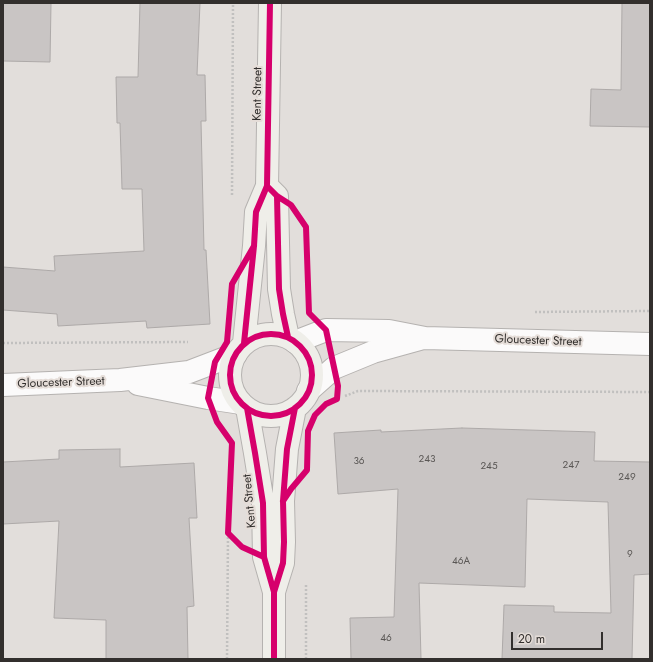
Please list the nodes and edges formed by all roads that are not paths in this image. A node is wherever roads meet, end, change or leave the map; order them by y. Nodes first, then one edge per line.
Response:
1 (270, 3) edge
2 (267, 186) junction
3 (425, 338) junction
4 (291, 340) junction
5 (650, 344) edge
6 (240, 348) junction
7 (120, 380) junction
8 (3, 385) edge
9 (308, 391) junction
10 (244, 406) junction
11 (295, 408) junction
12 (274, 592) junction
13 (274, 659) edge

1 - 2 main road, Kent Street
2 - 4 main road
2 - 6 main road, Kent Street
3 - 4 street, Gloucester Street
3 - 5 street, Gloucester Street
3 - 9 street, Gloucester Street
4 - 6 main road
4 - 9 main road
6 - 7 street, Gloucester Street
6 - 10 main road
7 - 8 street, Gloucester Street
7 - 10 street, Gloucester Street
9 - 11 main road
10 - 11 main road
10 - 12 main road, Kent Street
11 - 12 main road, Kent Street
12 - 13 main road, Kent Street

